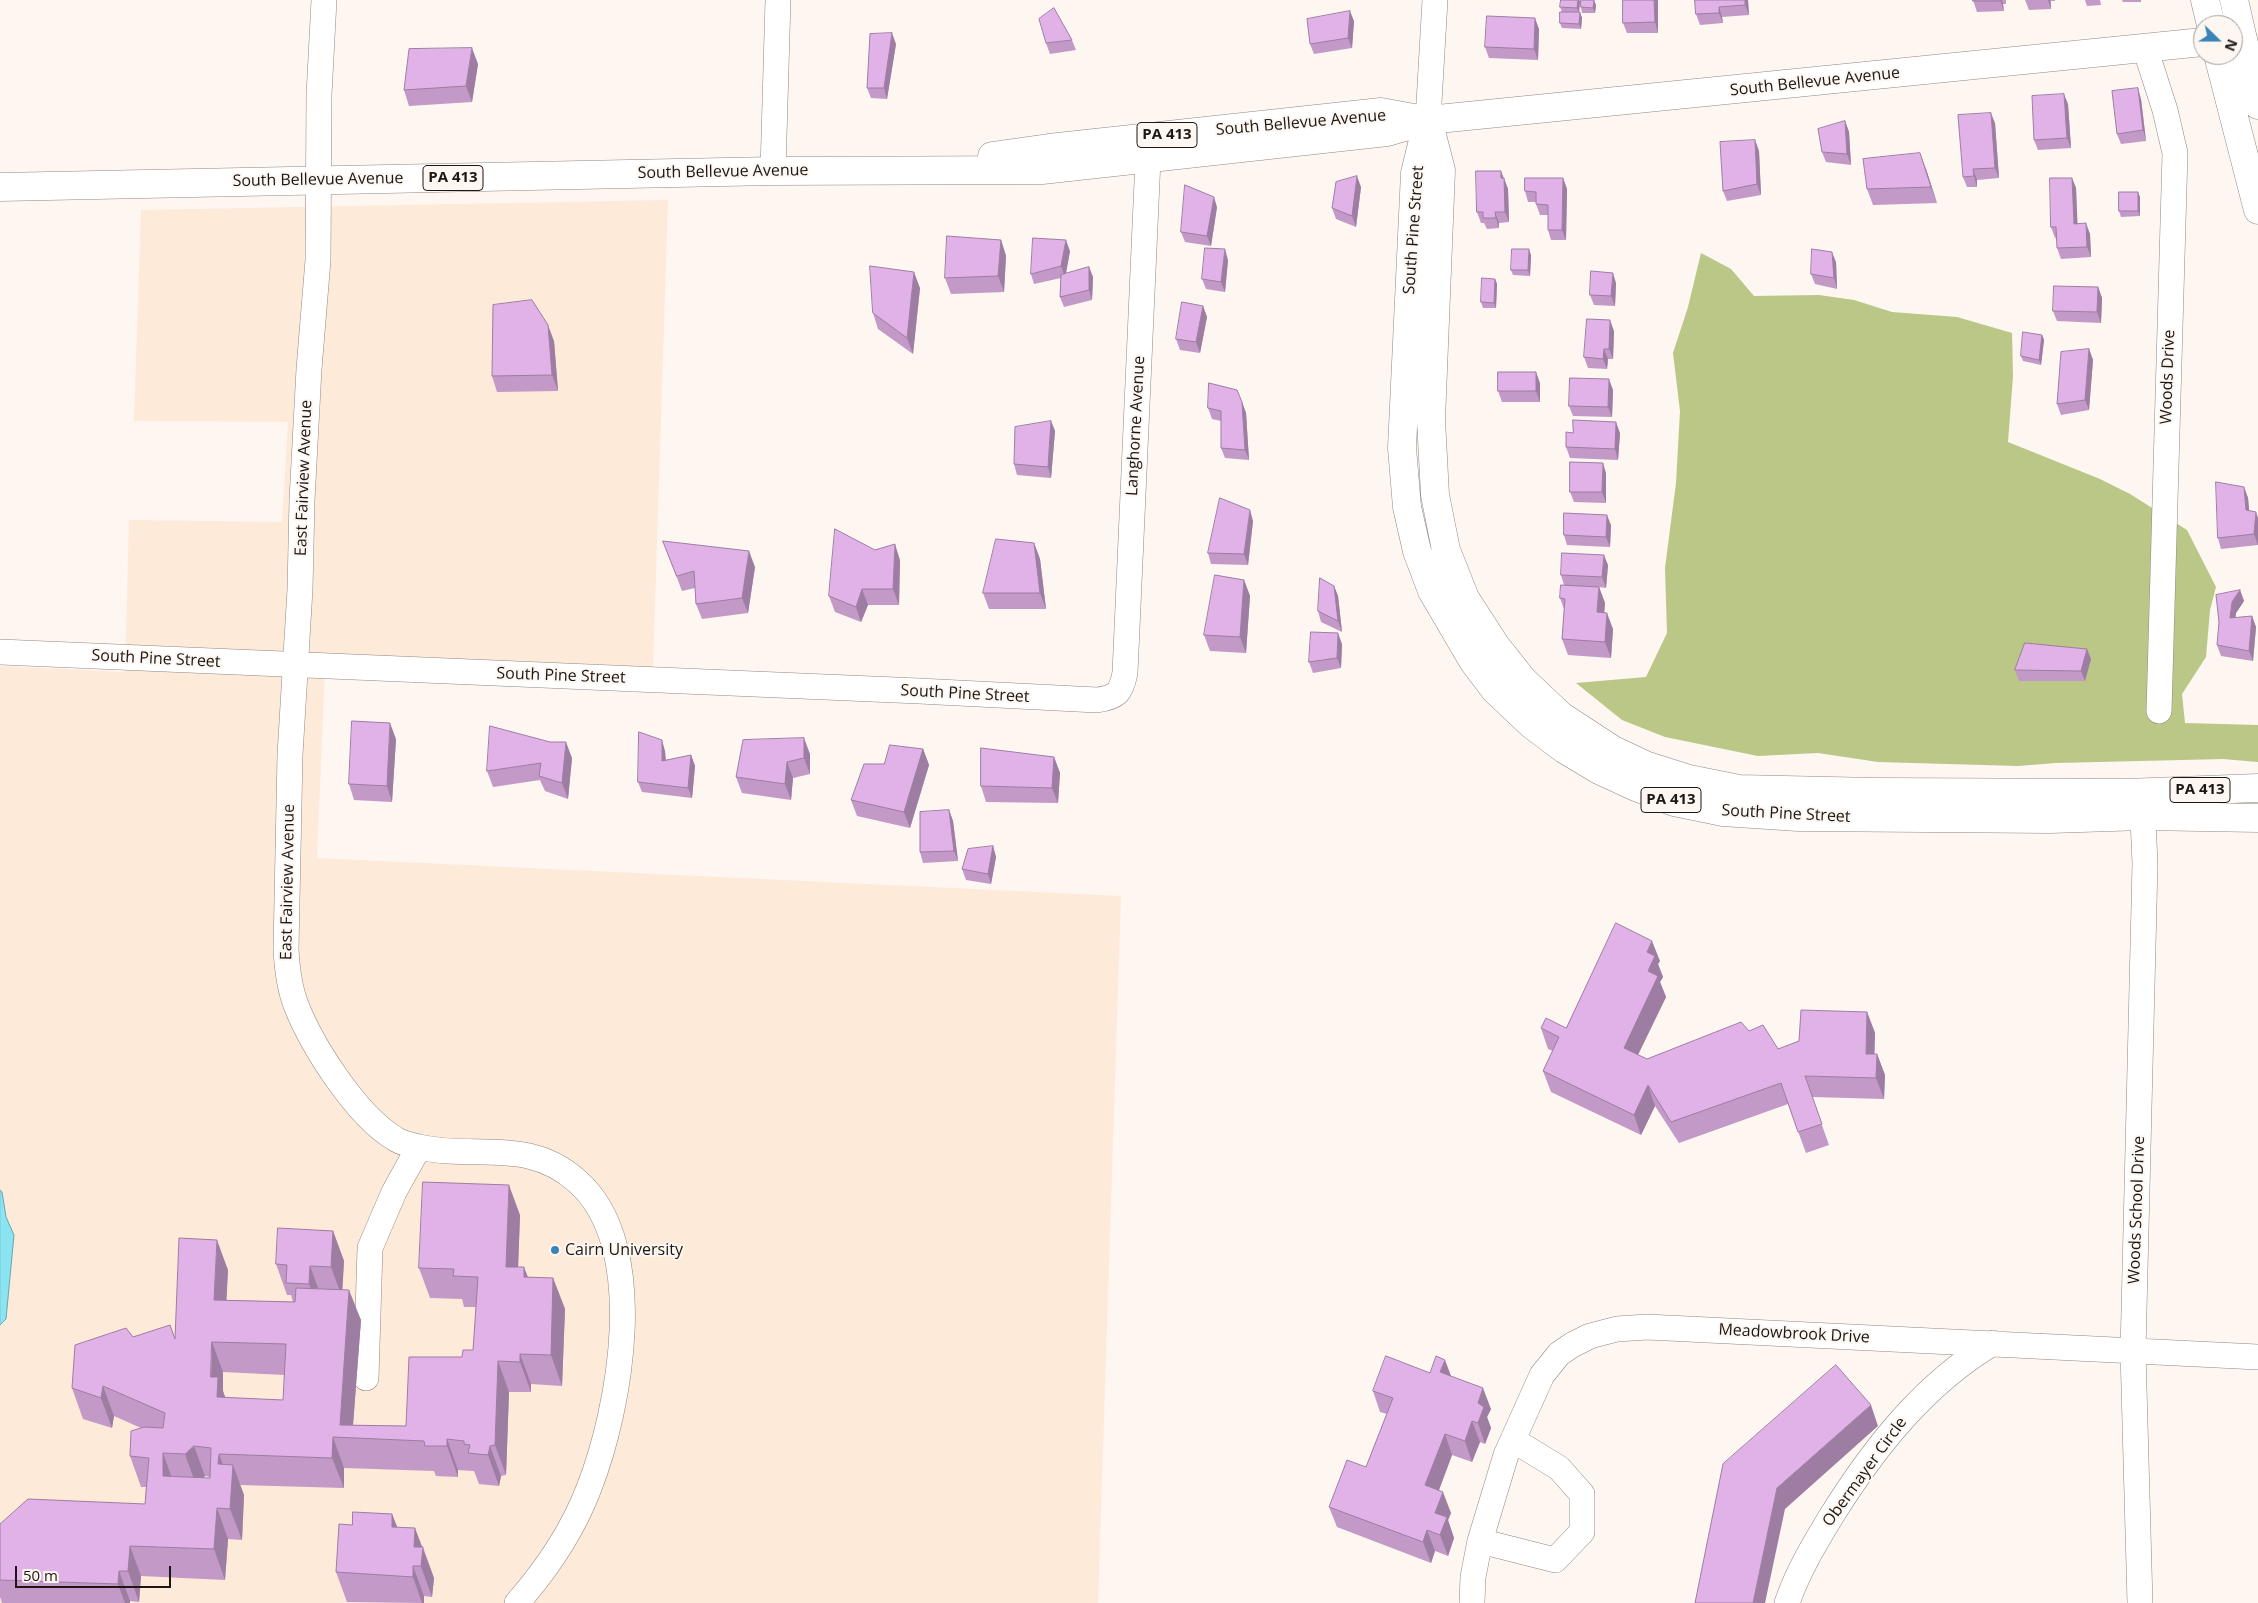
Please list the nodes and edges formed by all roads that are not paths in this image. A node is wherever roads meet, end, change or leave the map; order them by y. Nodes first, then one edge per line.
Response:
1 (324, 0) edge
2 (778, 0) edge
3 (1435, 0) edge
4 (2205, 0) edge
5 (2234, 0) edge
6 (2209, 15) edge
7 (2193, 43) edge
8 (2145, 48) junction
9 (2221, 65) edge
10 (2258, 105) edge
11 (1428, 120) junction
12 (1148, 159) junction
13 (907, 169) junction
14 (774, 171) junction
15 (319, 180) junction
16 (0, 187) edge
17 (2258, 210) edge
18 (0, 652) edge
19 (296, 665) junction
20 (1119, 692) joint
21 (2159, 711) dead end
22 (2258, 788) edge
23 (2142, 804) junction
24 (2258, 818) edge
25 (419, 1147) junction
26 (1993, 1343) junction
27 (2133, 1351) junction
28 (2258, 1357) edge
29 (366, 1378) dead end
30 (1513, 1440) junction
31 (1480, 1541) junction
32 (517, 1603) edge
33 (1472, 1603) edge
34 (1787, 1603) edge
35 (2140, 1603) edge

1 - 15 street, East Fairview Avenue
2 - 14 street
3 - 11 street
4 - 6 main road
5 - 10 main road
7 - 8 main road, South Bellevue Avenue
8 - 11 main road, South Bellevue Avenue
8 - 21 street, Woods Drive
9 - 17 main road
11 - 12 main road, South Bellevue Avenue / PA 413
11 - 13 main road, South Bellevue Avenue / PA 413
11 - 23 main road, South Pine Street / PA 413
12 - 13 main road, South Bellevue Avenue / PA 413
12 - 20 street, Langhorne Avenue
13 - 14 main road, South Bellevue Avenue / PA 413
14 - 15 main road, South Bellevue Avenue / PA 413
15 - 16 main road, South Bellevue Avenue / PA 413
15 - 19 street, East Fairview Avenue
18 - 19 street, South Pine Street
19 - 20 street, South Pine Street
19 - 25 street, East Fairview Avenue
22 - 23 main road, South Pine Street / PA 413
23 - 24 main road, South Pine Street / PA 413
23 - 27 street, Woods School Drive
25 - 29 street
25 - 32 street, East Fairview Avenue
26 - 27 street, Meadowbrook Drive
26 - 30 street, Meadowbrook Drive
26 - 34 street, Obermayer Circle
27 - 28 street, Meadowbrook Drive
27 - 35 street, Woods School Drive
30 - 31 street, Meadowbrook Drive
30 - 31 street
31 - 33 street, Meadowbrook Drive

